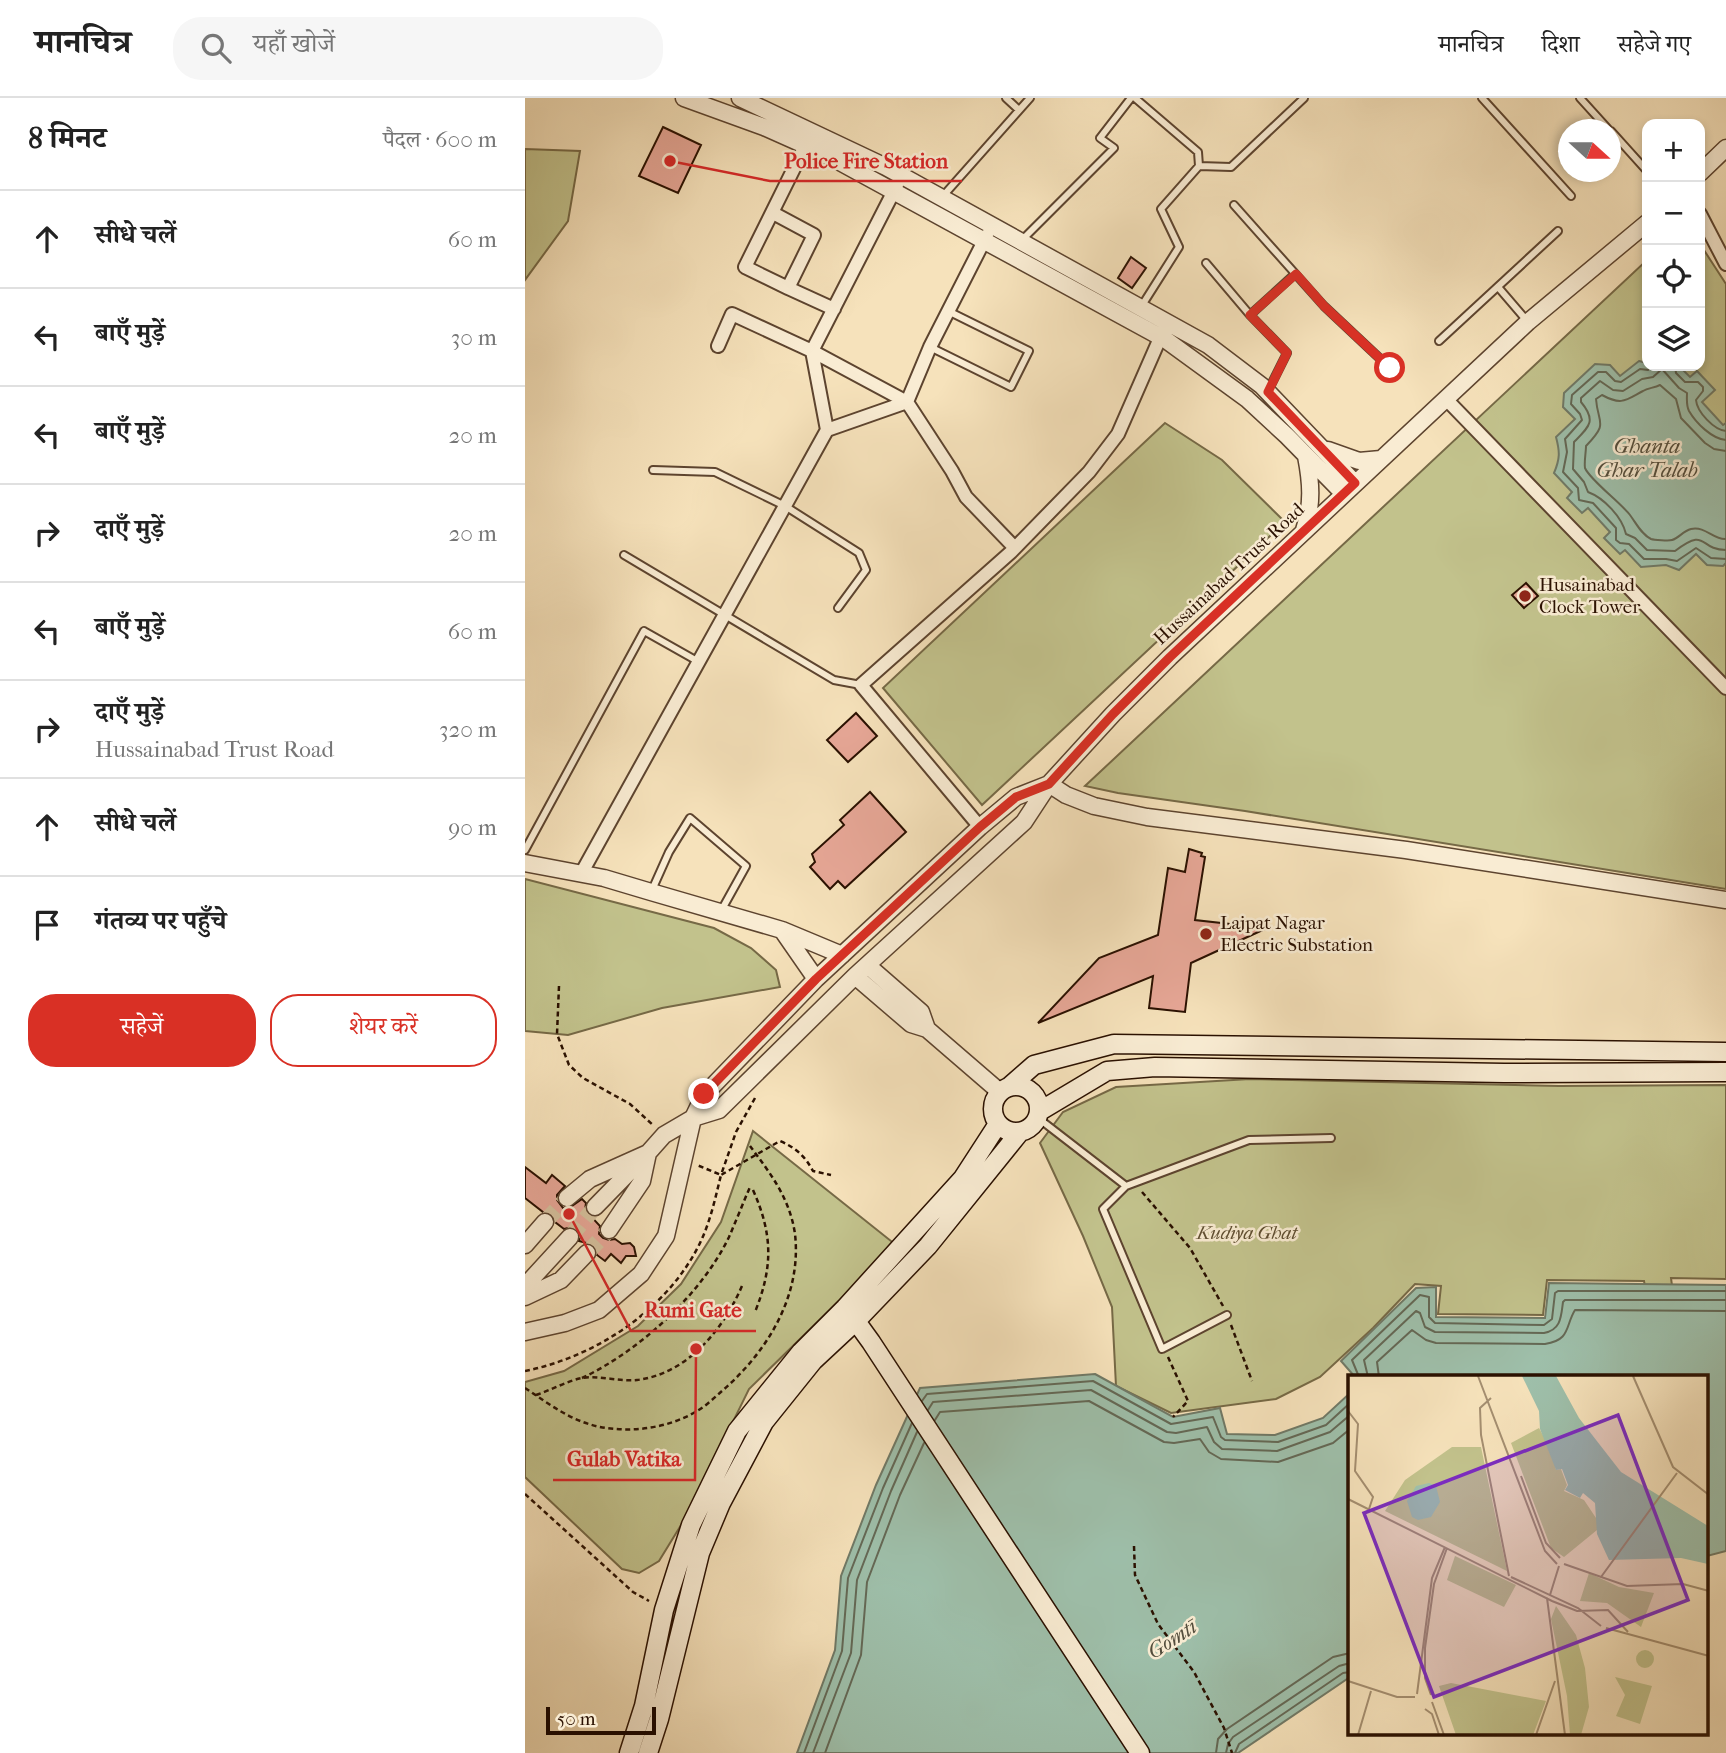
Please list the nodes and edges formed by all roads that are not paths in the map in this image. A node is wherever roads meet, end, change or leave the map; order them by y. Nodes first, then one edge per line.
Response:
1 (684, 98) edge
2 (740, 98) edge
3 (1006, 98) edge
4 (1030, 98) edge
5 (1133, 98) edge
6 (1304, 98) edge
7 (1580, 98) edge
8 (1484, 99) edge
9 (1019, 110) junction
10 (1600, 119) edge
11 (809, 138) junction
12 (1621, 142) edge
13 (1726, 148) edge
14 (1642, 165) edge
15 (1199, 166) junction
16 (1705, 168) edge
17 (902, 176) junction
18 (894, 192) junction
19 (941, 197) junction
20 (1571, 197) dead end
21 (1234, 205) dead end
22 (772, 213) junction
23 (1705, 224) edge
24 (992, 226) junction
25 (1642, 227) edge
26 (1558, 231) dead end
27 (984, 242) junction
28 (1021, 242) junction
29 (1206, 263) dead end
30 (1726, 264) edge
31 (1296, 274) junction
32 (1498, 286) junction
33 (788, 288) junction
34 (834, 309) junction
35 (948, 311) junction
36 (1137, 315) junction
37 (1250, 315) junction
38 (1528, 321) junction
39 (1164, 330) junction
40 (1439, 341) dead end
41 (717, 346) dead end
42 (930, 347) junction
43 (813, 351) junction
44 (1390, 368) dead end
45 (1268, 392) junction
46 (1446, 399) junction
47 (907, 402) junction
48 (827, 430) junction
49 (1320, 445) junction
50 (1306, 456) junction
51 (1381, 459) junction
52 (653, 470) dead end
53 (1350, 489) junction
54 (785, 506) junction
55 (1304, 532) junction
56 (1015, 548) junction
57 (624, 555) dead end
58 (838, 608) dead end
59 (725, 614) junction
60 (698, 662) junction
61 (861, 685) junction
62 (1726, 688) edge
63 (1049, 784) junction
64 (980, 827) junction
65 (525, 850) edge
66 (525, 863) edge
67 (581, 874) junction
68 (651, 891) junction
69 (1726, 900) edge
70 (720, 912) junction
71 (782, 930) junction
72 (842, 955) junction
73 (861, 970) junction
74 (816, 979) junction
75 (1726, 1052) edge
76 (1726, 1072) edge
77 (1005, 1089) junction
78 (1039, 1115) junction
79 (693, 1118) junction
80 (998, 1124) junction
81 (1020, 1132) junction
82 (1331, 1138) dead end
83 (648, 1153) junction
84 (1126, 1186) junction
85 (567, 1198) tunnel mouth
86 (595, 1207) tunnel mouth
87 (545, 1222) tunnel mouth
88 (609, 1230) tunnel mouth
89 (570, 1237) tunnel mouth
90 (525, 1245) edge
91 (587, 1253) tunnel mouth
92 (525, 1286) edge
93 (525, 1297) edge
94 (851, 1314) junction
95 (1227, 1315) road end
96 (525, 1332) edge
97 (663, 1615) junction
98 (681, 1624) junction
99 (629, 1753) edge
100 (648, 1753) edge
101 (1140, 1753) edge

1 - 11 street
2 - 11 street
3 - 9 lane
4 - 9 lane
5 - 15 lane
5 - 28 lane
6 - 15 lane
7 - 10 lane
8 - 20 lane
9 - 19 lane
11 - 17 street
11 - 18 street
11 - 22 street
12 - 14 lane
13 - 16 street
15 - 36 lane
17 - 18 street
17 - 19 street
18 - 27 street
18 - 34 street
19 - 24 street
21 - 31 lane
22 - 33 street
22 - 33 street
23 - 30 street
24 - 27 street
24 - 28 street
25 - 38 street, Hussainabad Trust Road
26 - 32 lane
27 - 35 street
27 - 36 street
28 - 36 street
29 - 37 lane
31 - 37 lane
31 - 44 lane
32 - 38 lane
32 - 40 lane
33 - 34 street
34 - 43 street
35 - 42 street
35 - 42 lane
36 - 39 street
37 - 45 lane
38 - 46 street, Hussainabad Trust Road
39 - 45 street
39 - 50 street
39 - 56 street
41 - 43 street
42 - 47 street
43 - 47 street
43 - 48 street
45 - 49 street
46 - 51 street, Hussainabad Trust Road
46 - 62 street
47 - 48 street
47 - 56 street
48 - 54 street
49 - 51 street
49 - 53 street
50 - 53 street
50 - 55 street
51 - 53 street, Hussainabad Trust Road
52 - 54 lane
53 - 55 street, Hussainabad Trust Road
54 - 58 lane
54 - 59 street
55 - 63 street, Hussainabad Trust Road
56 - 61 street
57 - 59 lane
59 - 60 street
59 - 61 lane
60 - 65 lane
60 - 67 street
61 - 64 street
63 - 64 street, Hussainabad Trust Road
63 - 69 street
63 - 73 street
64 - 72 street, Hussainabad Trust Road
66 - 67 street
67 - 68 street
68 - 70 street
68 - 70 lane
70 - 71 street
71 - 72 street
71 - 74 street
72 - 74 street, Hussainabad Trust Road
73 - 77 street
73 - 79 street
74 - 79 street, Hussainabad Trust Road
75 - 77 main road
76 - 78 main road
77 - 78 main road
77 - 80 main road
78 - 81 main road
78 - 84 lane
79 - 83 street
79 - 96 street
80 - 81 main road
80 - 94 main road
81 - 94 main road
82 - 84 lane
83 - 85 street
83 - 86 street
83 - 88 street
84 - 95 lane
87 - 90 street
89 - 92 street
91 - 93 street
94 - 97 main road
94 - 98 main road
94 - 101 main road
97 - 98 street
97 - 99 main road
98 - 100 main road

